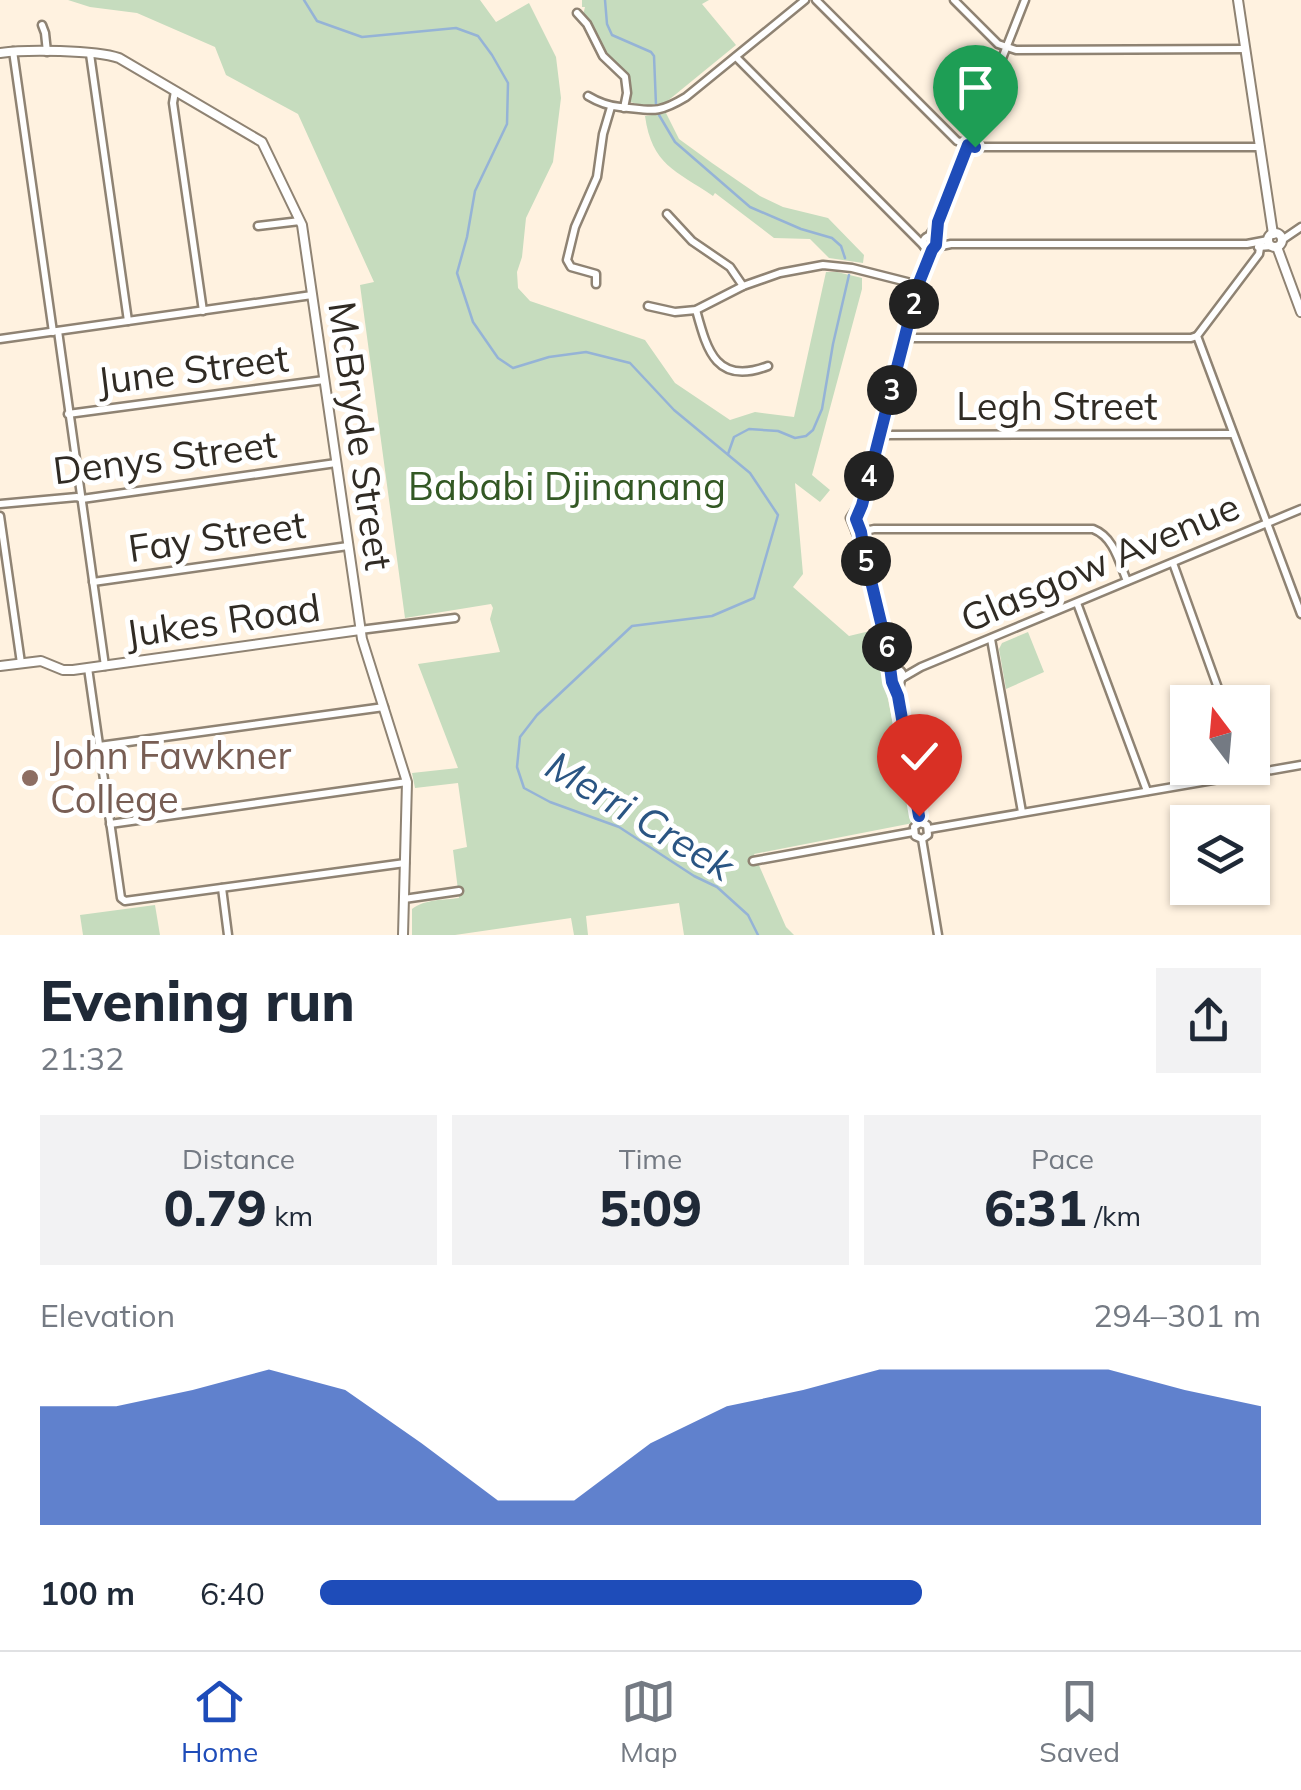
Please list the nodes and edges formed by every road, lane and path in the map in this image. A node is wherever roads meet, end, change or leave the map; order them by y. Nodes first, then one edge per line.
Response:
1 (804, 0) edge
2 (816, 0) edge
3 (954, 0) edge
4 (1025, 0) edge
5 (1238, 0) edge
6 (577, 13) dead end
7 (42, 25) dead end
8 (1006, 46) junction
9 (1244, 49) junction
10 (13, 51) junction
11 (47, 52) junction
12 (0, 53) edge
13 (90, 54) junction
14 (736, 57) junction
15 (175, 91) junction
16 (588, 96) dead end
17 (611, 107) junction
18 (624, 108) junction
19 (968, 145) junction
20 (1260, 147) junction
21 (667, 214) dead end
22 (300, 221) junction
23 (258, 226) dead end
24 (1300, 228) edge
25 (1267, 242) junction
26 (930, 243) junction
27 (596, 284) dead end
28 (918, 285) junction
29 (743, 286) junction
30 (312, 295) junction
31 (648, 306) dead end
32 (202, 310) junction
33 (696, 310) junction
34 (1301, 312) edge
35 (128, 321) junction
36 (55, 332) junction
37 (1198, 336) junction
38 (906, 338) junction
39 (0, 339) edge
40 (768, 366) dead end
41 (324, 380) junction
42 (68, 414) junction
43 (1234, 434) junction
44 (881, 435) junction
45 (336, 463) junction
46 (82, 499) junction
47 (0, 504) edge
48 (1301, 508) edge
49 (0, 516) edge
50 (1267, 522) junction
51 (859, 532) junction
52 (348, 546) junction
53 (1172, 562) junction
54 (1126, 581) junction
55 (5, 582) edge
56 (93, 582) junction
57 (1077, 602) junction
58 (1301, 614) edge
59 (456, 618) dead end
60 (360, 630) junction
61 (991, 639) junction
62 (21, 663) junction
63 (0, 666) edge
64 (106, 666) junction
65 (88, 668) junction
66 (897, 675) junction
67 (1218, 685) edge
68 (384, 707) junction
69 (99, 746) junction
70 (1301, 765) edge
71 (1270, 768) edge
72 (407, 782) junction
73 (1176, 785) edge
74 (1147, 791) junction
75 (1022, 812) junction
76 (920, 822) junction
77 (110, 824) junction
78 (929, 829) junction
79 (914, 832) junction
80 (922, 838) junction
81 (754, 861) dead end
82 (405, 864) junction
83 (222, 888) junction
84 (459, 892) dead end
85 (404, 900) junction
86 (228, 935) edge
87 (403, 935) edge
88 (938, 935) edge

1 - 14 street
2 - 19 street
3 - 8 street
4 - 8 street
5 - 9 street
6 - 18 street
7 - 11 street
8 - 9 street
8 - 19 street
9 - 20 street
10 - 11 street, McBryde Street
10 - 12 street, McBryde Street
10 - 36 street
11 - 13 street, McBryde Street
13 - 15 street, McBryde Street
13 - 35 street
14 - 18 street
14 - 26 street
15 - 22 street, McBryde Street
15 - 32 street
16 - 17 street
17 - 18 street
17 - 27 street
19 - 20 street
19 - 26 street
20 - 25 street
21 - 29 street
22 - 23 street
22 - 30 street, McBryde Street
24 - 25 street
25 - 26 street
25 - 34 street
25 - 37 street
26 - 28 street
28 - 29 street
28 - 38 street
29 - 33 street
30 - 32 street
30 - 41 street, McBryde Street
31 - 33 street
32 - 35 street
33 - 40 street
35 - 36 street
36 - 39 street
36 - 42 street
37 - 38 street
37 - 43 street
38 - 44 street
41 - 42 street, June Street
41 - 45 street, McBryde Street
42 - 46 street
43 - 44 street, Legh Street
43 - 50 street
44 - 51 street
45 - 46 street, Denys Street
45 - 52 street, McBryde Street
46 - 47 street, Denys Street
46 - 56 street
48 - 50 street, Glasgow Avenue
49 - 55 street
50 - 53 street, Glasgow Avenue
50 - 58 street
51 - 54 street
51 - 66 street
52 - 56 street, Fay Street
52 - 60 street, McBryde Street
53 - 54 street, Glasgow Avenue
53 - 67 street
54 - 57 street, Glasgow Avenue
55 - 62 street
56 - 64 street
57 - 61 street, Glasgow Avenue
57 - 74 street
59 - 60 street, Jukes Road
60 - 64 street, Jukes Road
60 - 68 street, McBryde Street
61 - 66 street, Glasgow Avenue
61 - 75 street
62 - 63 street, Jukes Road
62 - 65 street, Jukes Road
64 - 65 street, Jukes Road
65 - 69 street
66 - 76 street
68 - 69 street
68 - 72 street, McBryde Street
69 - 77 street
70 - 71 street
72 - 77 street
72 - 82 street, McBryde Street
73 - 74 street
74 - 75 street
75 - 78 street
76 - 78 street
76 - 79 street
77 - 83 street
78 - 80 street
79 - 80 street
79 - 81 street
80 - 88 street
82 - 83 street
82 - 85 street, McBryde Street
83 - 86 street
84 - 85 street
85 - 87 street, McBryde Street

